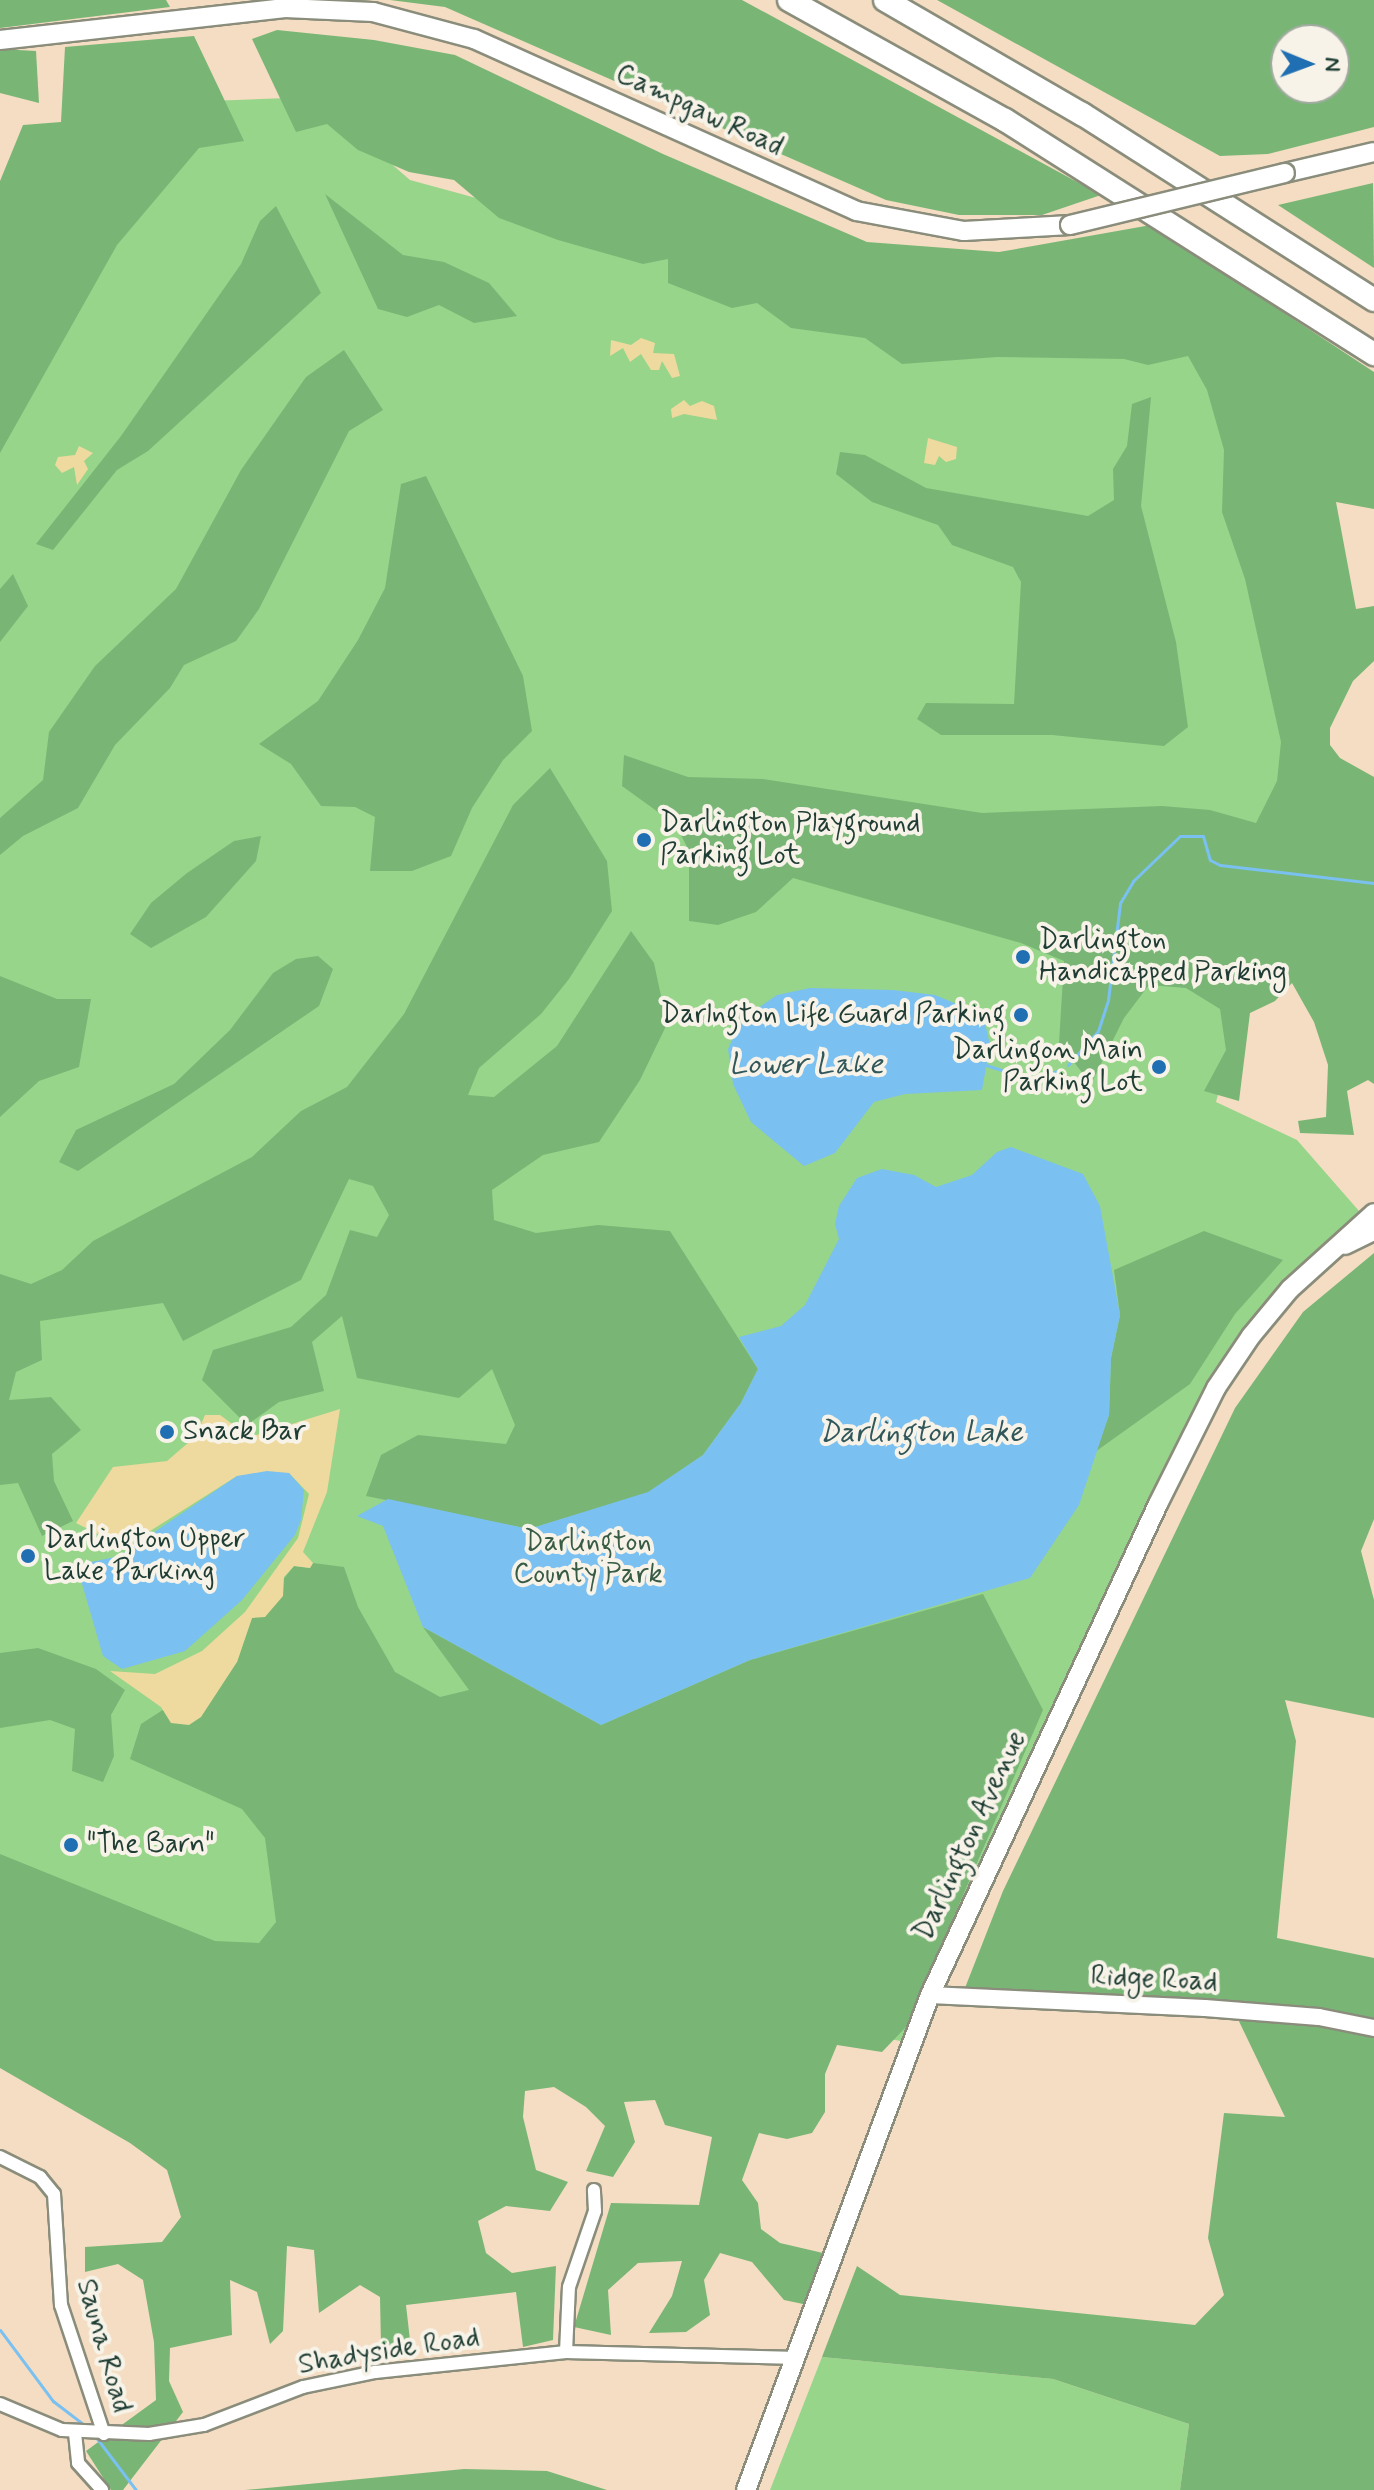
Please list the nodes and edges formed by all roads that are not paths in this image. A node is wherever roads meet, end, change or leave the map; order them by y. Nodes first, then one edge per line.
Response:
1 (789, 0) edge
2 (885, 0) edge
3 (284, 4) edge
4 (0, 40) edge
5 (1374, 152) edge
6 (1374, 300) edge
7 (1374, 354) edge
8 (1374, 1213) edge
9 (1374, 1231) edge
10 (1331, 1251) junction
11 (930, 1995) junction
12 (1374, 2028) edge
13 (0, 2157) edge
14 (594, 2190) dead end
15 (566, 2352) junction
16 (798, 2358) junction
17 (0, 2404) edge
18 (75, 2433) junction
19 (104, 2434) junction
20 (102, 2490) edge
21 (746, 2490) edge

1 - 7 highway
2 - 6 highway
3 - 4 main road, Campgaw Road
3 - 5 main road, Campgaw Road, bridge
8 - 10 main road, Darlington Avenue
9 - 10 main road, Darlington Avenue
10 - 11 main road, Darlington Avenue
11 - 12 street, Ridge Road
11 - 16 main road, Darlington Avenue
13 - 19 street, Sauna Road
14 - 15 street
15 - 16 street, Shadyside Road
15 - 19 street, Shadyside Road
16 - 21 main road, Darlington Avenue
17 - 18 street, Shadyside Road
18 - 19 street, Shadyside Road
18 - 20 street

